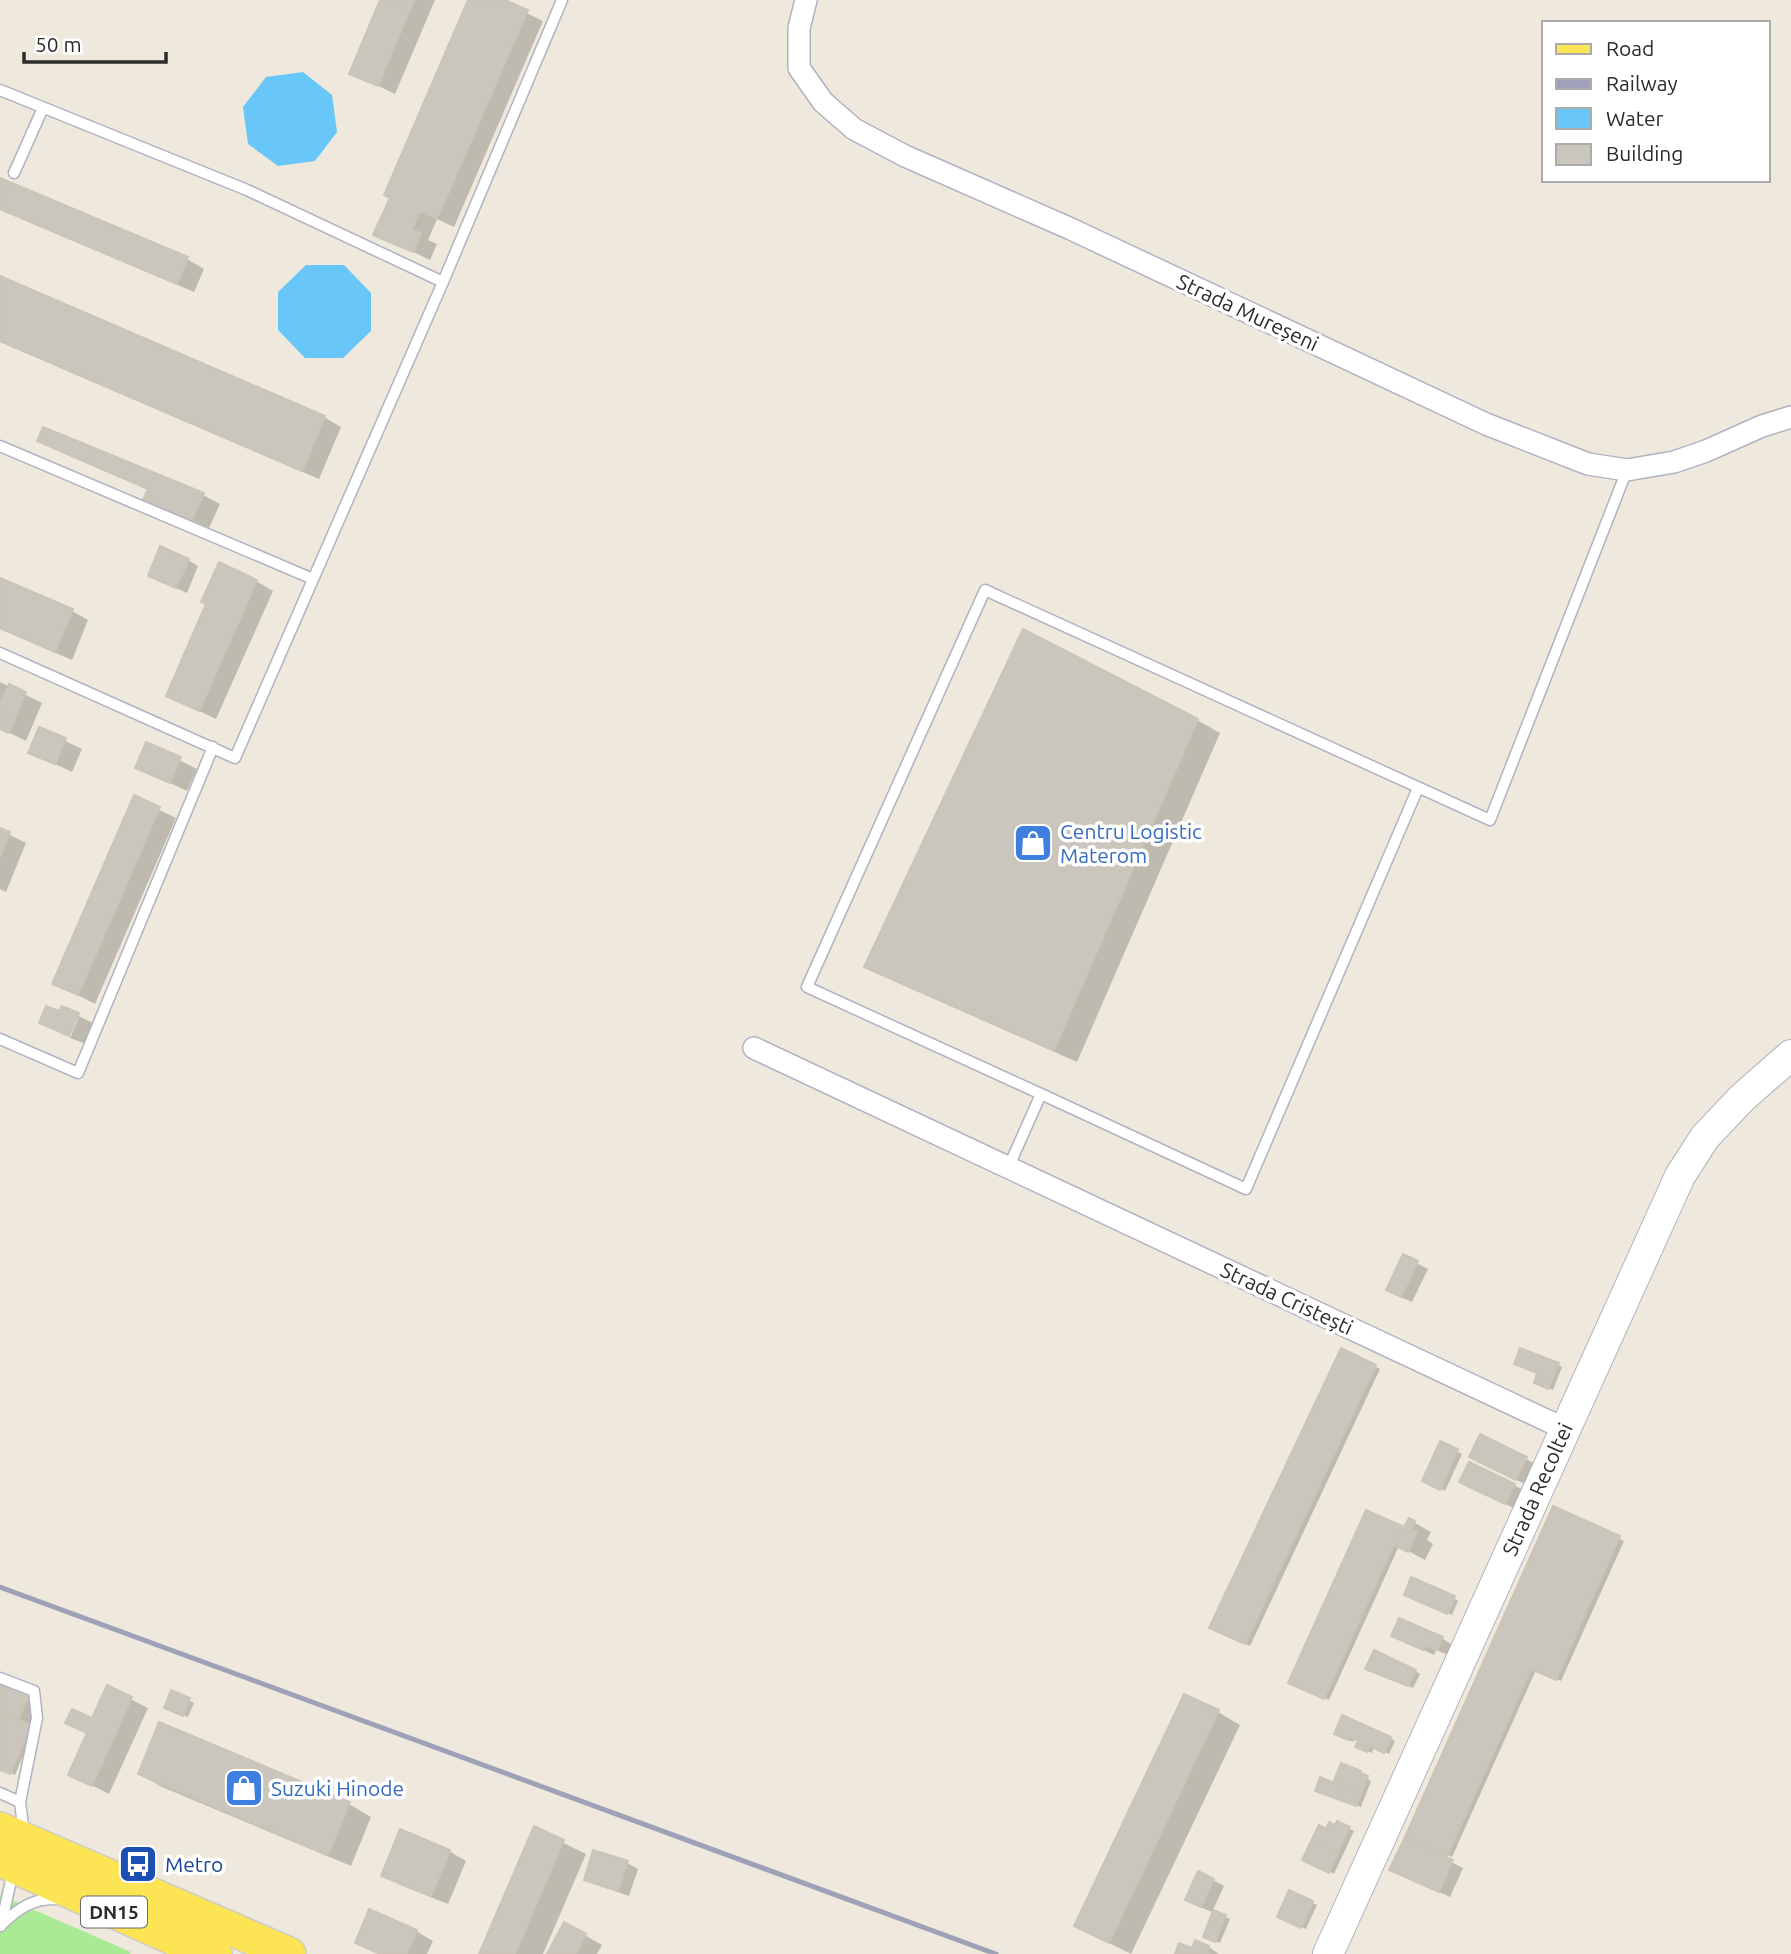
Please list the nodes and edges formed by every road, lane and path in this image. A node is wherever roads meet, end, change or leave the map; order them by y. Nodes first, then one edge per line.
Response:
1 (562, 0) edge
2 (806, 0) edge
3 (0, 90) edge
4 (43, 108) junction
5 (14, 173) dead end
6 (443, 282) junction
7 (1791, 416) edge
8 (1, 450) edge
9 (1627, 470) junction
10 (313, 579) junction
11 (0, 653) edge
12 (213, 747) junction
13 (1418, 788) junction
14 (0, 1039) edge
15 (754, 1048) dead end
16 (1791, 1055) edge
17 (1041, 1094) junction
18 (1009, 1166) junction
19 (1564, 1429) junction
20 (0, 1678) edge
21 (0, 1793) edge
22 (20, 1802) junction
23 (11, 1855) edge
24 (90, 1901) junction
25 (0, 1927) edge
26 (215, 1954) edge
27 (289, 1954) edge
28 (1328, 1954) edge

1 - 6 lane
2 - 9 street, Strada Mureșeni
3 - 4 lane
4 - 5 lane
4 - 6 lane
6 - 10 lane
7 - 9 street, Strada Mureșeni
8 - 10 lane
9 - 13 lane
10 - 12 lane
11 - 12 lane
12 - 14 lane
13 - 17 lane
13 - 17 lane
15 - 18 street, Strada Cristești
16 - 19 street, Strada Recoltei
17 - 18 lane
18 - 19 street, Strada Cristești
19 - 28 street, Strada Recoltei
20 - 22 lane
21 - 22 lane
22 - 23 lane
23 - 24 main road, DN15
23 - 25 lane
23 - 27 main road, DN15
24 - 25 lane
24 - 26 main road, DN15

